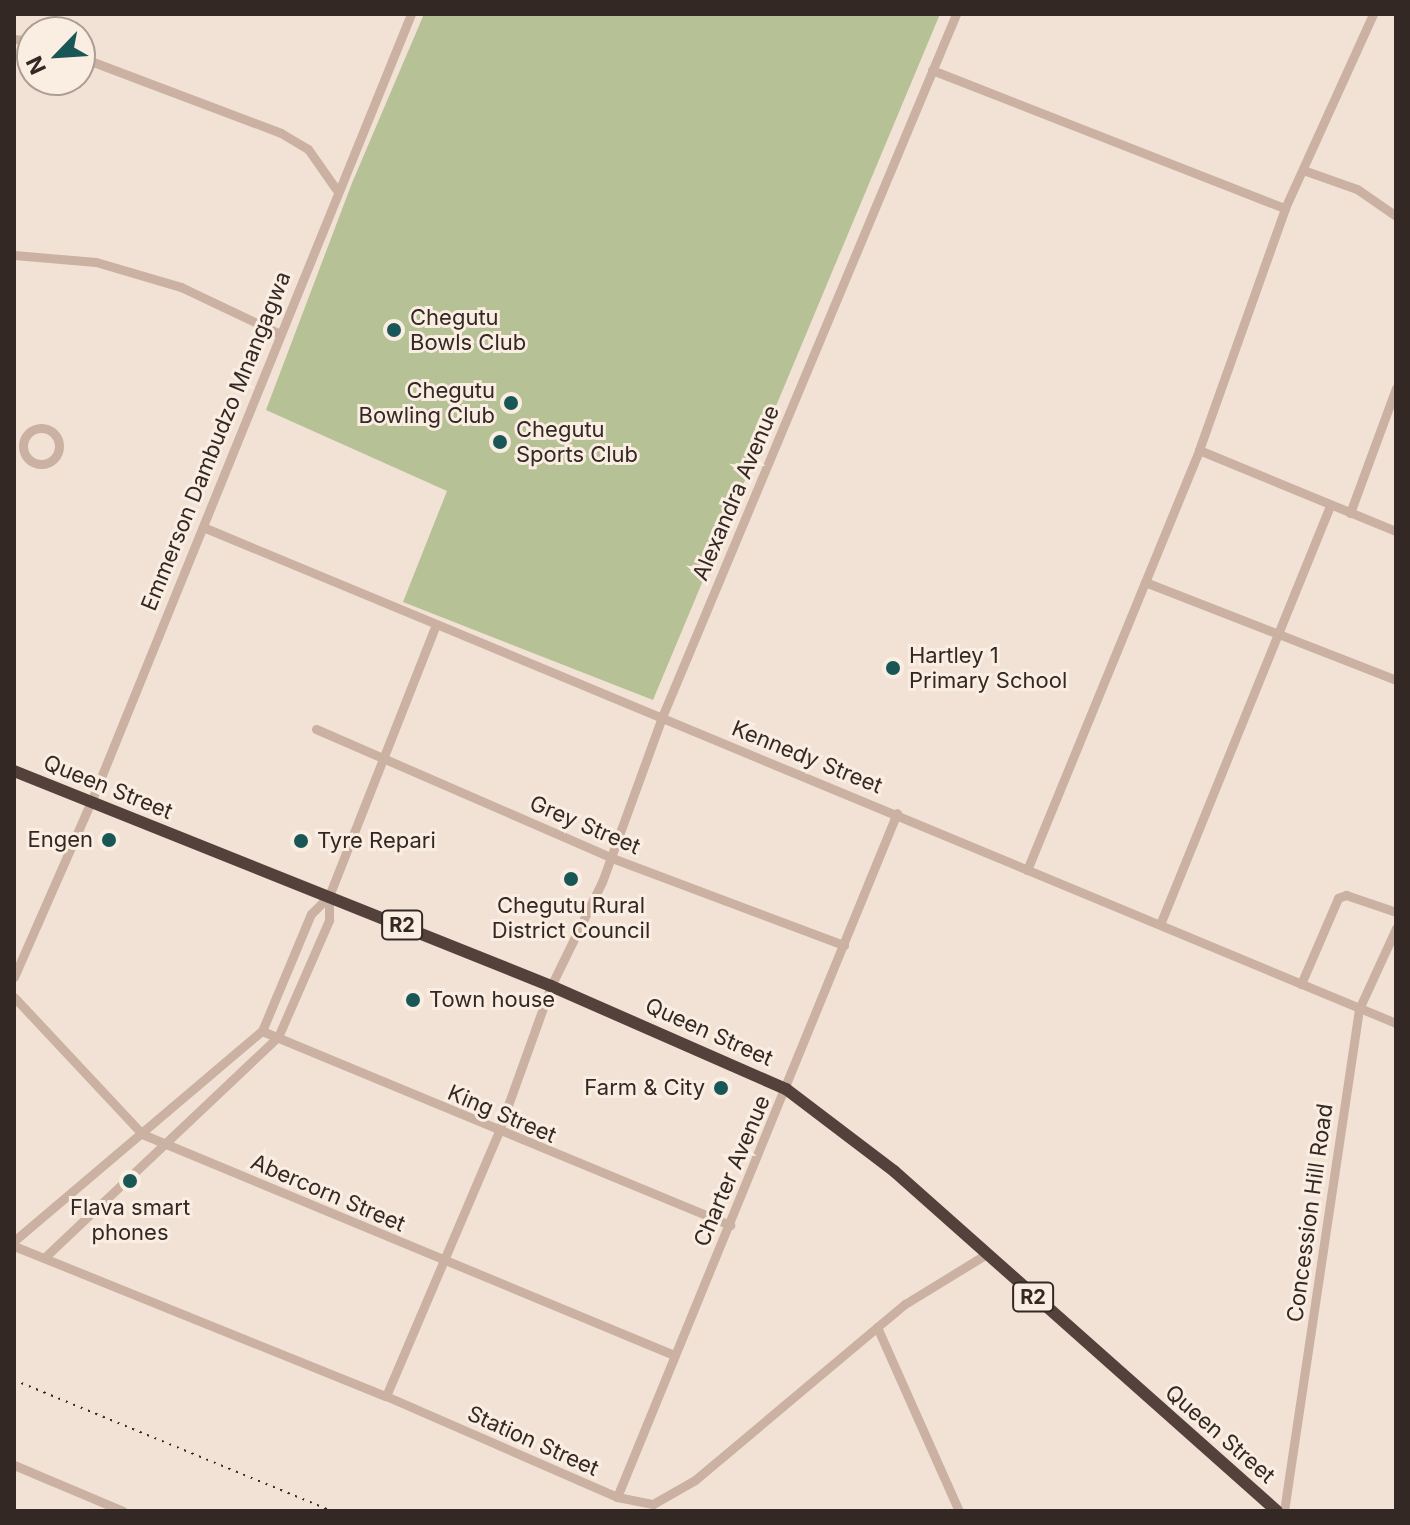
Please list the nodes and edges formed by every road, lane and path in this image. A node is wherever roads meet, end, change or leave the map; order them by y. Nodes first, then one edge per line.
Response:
1 (411, 14) edge
2 (956, 14) edge
3 (1373, 14) edge
4 (96, 63) edge
5 (932, 70) junction
6 (1303, 170) junction
7 (336, 189) junction
8 (1285, 208) junction
9 (1396, 216) edge
10 (14, 255) edge
11 (278, 333) junction
12 (1396, 388) edge
13 (1199, 450) junction
14 (25, 453) dead end
15 (14, 455) edge
16 (1330, 506) junction
17 (1350, 513) junction
18 (203, 527) junction
19 (1396, 531) edge
20 (1145, 582) junction
21 (436, 625) junction
22 (1275, 635) junction
23 (1396, 680) edge
24 (662, 717) junction
25 (316, 729) dead end
26 (382, 755) junction
27 (14, 771) edge
28 (91, 802) junction
29 (897, 813) junction
30 (612, 858) junction
31 (1027, 870) junction
32 (329, 896) junction
33 (1396, 912) edge
34 (1161, 922) junction
35 (1396, 928) edge
36 (844, 945) junction
37 (14, 977) edge
38 (1301, 984) junction
39 (551, 986) junction
40 (14, 997) edge
41 (1359, 1009) junction
42 (1396, 1023) edge
43 (262, 1031) junction
44 (278, 1037) junction
45 (786, 1089) junction
46 (498, 1133) junction
47 (142, 1134) junction
48 (167, 1145) junction
49 (730, 1225) junction
50 (14, 1244) edge
51 (985, 1255) junction
52 (44, 1258) junction
53 (440, 1259) junction
54 (877, 1327) junction
55 (674, 1355) junction
56 (386, 1396) junction
57 (14, 1465) edge
58 (617, 1497) junction
59 (123, 1511) edge
60 (959, 1511) edge
61 (1277, 1511) edge
62 (1284, 1511) edge

1 - 7 street, Emmerson Dambudzo Mnangagwa
2 - 5 street, Alexandra Avenue
3 - 6 street
4 - 7 street
5 - 8 street
5 - 24 street, Alexandra Avenue
6 - 8 street
6 - 9 street
7 - 11 street, Emmerson Dambudzo Mnangagwa
8 - 13 street
10 - 11 street
11 - 18 street, Emmerson Dambudzo Mnangagwa
12 - 17 street
13 - 16 street
13 - 20 street
14 - 15 street
16 - 17 street
16 - 22 street
17 - 19 street
18 - 21 street, Kennedy Street
18 - 28 street, Emmerson Dambudzo Mnangagwa
20 - 22 street
20 - 31 street
21 - 24 street, Kennedy Street
21 - 26 street
22 - 23 street
22 - 34 street
24 - 29 street, Kennedy Street
24 - 30 street, Alexandra Avenue
25 - 26 street, Grey Street
26 - 30 street, Grey Street
26 - 32 street
27 - 28 highway, Queen Street / R2
28 - 32 highway, Queen Street / R2
28 - 37 street, Emmerson Dambudzo Mnangagwa
29 - 31 street, Kennedy Street
29 - 36 street, Charter Avenue
30 - 36 street, Grey Street
30 - 39 street, Alexandra Avenue
31 - 34 street, Kennedy Street
32 - 39 highway, Queen Street / R2
32 - 43 street
32 - 44 street
33 - 38 street
34 - 38 street, Kennedy Street
35 - 41 street, Concession Hill Road
36 - 45 street, Charter Avenue
38 - 41 street, Kennedy Street
39 - 45 highway, Queen Street / R2
39 - 46 street, Alexandra Avenue
40 - 47 street, Abercorn Street
41 - 42 street, Kennedy Street
41 - 62 street, Concession Hill Road
43 - 44 street, King Street
43 - 47 street
44 - 46 street, King Street
44 - 48 street
45 - 49 street, Charter Avenue
45 - 51 highway, Queen Street / R2
46 - 49 street, King Street
46 - 53 street, Alexandra Avenue
47 - 48 street, Abercorn Street
47 - 50 street
48 - 52 street
48 - 53 street, Abercorn Street
49 - 55 street, Charter Avenue
50 - 52 street, Station Street
51 - 54 street, Station Street
51 - 61 highway, Queen Street / R2
52 - 56 street, Station Street
53 - 55 street, Abercorn Street
53 - 56 street, Alexandra Avenue
54 - 58 street, Station Street
54 - 60 street
55 - 58 street, Charter Avenue
56 - 58 street, Station Street
57 - 59 street

